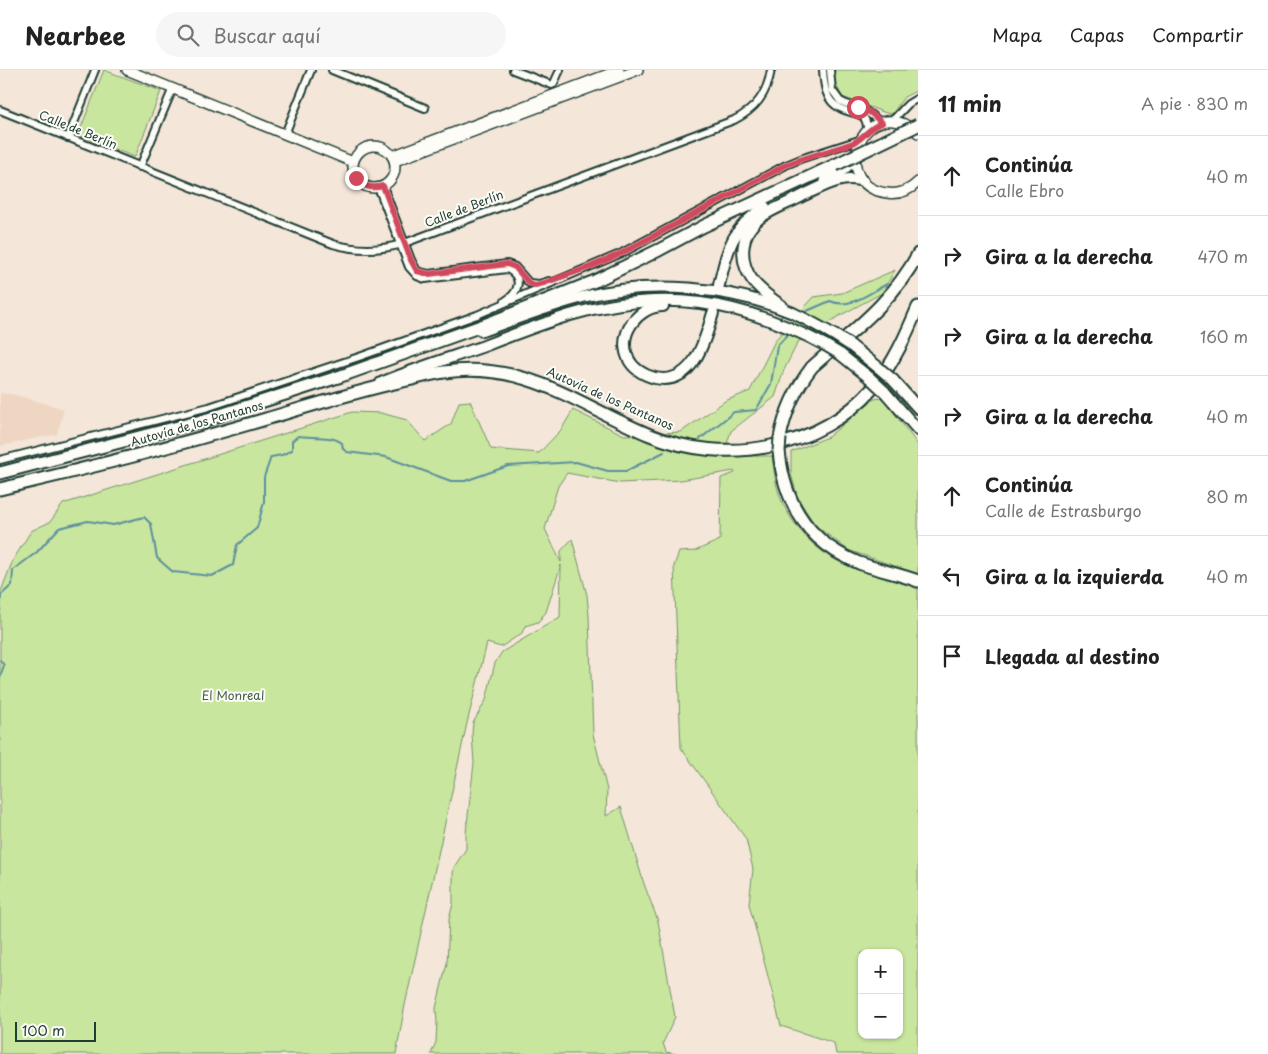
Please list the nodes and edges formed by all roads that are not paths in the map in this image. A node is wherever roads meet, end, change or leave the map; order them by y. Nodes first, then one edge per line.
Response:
1 (96, 70) edge
2 (127, 70) edge
3 (311, 70) edge
4 (332, 70) edge
5 (513, 70) edge
6 (560, 70) edge
7 (619, 70) edge
8 (638, 70) edge
9 (771, 70) edge
10 (823, 70) edge
11 (830, 70) edge
12 (138, 71) edge
13 (554, 83) junction
14 (173, 88) junction
15 (563, 91) junction
16 (551, 95) junction
17 (918, 98) edge
18 (425, 108) dead end
19 (0, 110) edge
20 (892, 121) junction
21 (882, 123) junction
22 (918, 125) edge
23 (867, 131) junction
24 (286, 132) junction
25 (918, 133) edge
26 (68, 138) junction
27 (859, 140) junction
28 (393, 158) junction
29 (354, 159) junction
30 (855, 159) junction
31 (140, 167) junction
32 (863, 181) junction
33 (918, 182) edge
34 (380, 186) junction
35 (402, 244) junction
36 (918, 254) edge
37 (590, 267) junction
38 (719, 284) dead end
39 (696, 302) junction
40 (918, 307) edge
41 (791, 312) junction
42 (713, 314) dead end
43 (477, 315) junction
44 (342, 376) junction
45 (364, 390) junction
46 (918, 408) edge
47 (918, 430) edge
48 (0, 460) edge
49 (0, 473) edge
50 (0, 489) edge
51 (918, 581) edge

1 - 26 street
2 - 12 street
3 - 24 street
4 - 18 street
5 - 13 street
6 - 13 street
7 - 15 street
8 - 28 street
9 - 35 street, Calle de Berlín
10 - 23 street
11 - 21 street
12 - 14 street
12 - 24 street
13 - 15 street
13 - 16 street
14 - 24 street
14 - 31 street
15 - 16 street
16 - 28 street
17 - 20 street
19 - 26 street, Calle de Berlín
20 - 21 street
20 - 25 street
21 - 23 street
22 - 44 highway, Autovía de los Pantanos, bridge
23 - 27 street
24 - 29 street
26 - 31 street, Calle de Berlín
27 - 30 street
27 - 37 street
28 - 29 street
28 - 34 street
29 - 34 street
30 - 32 street
30 - 38 main road
31 - 35 street, Calle de Berlín
32 - 33 street
32 - 41 main road
34 - 35 street
35 - 37 street
35 - 43 street
36 - 51 highway, bridge
37 - 43 street
39 - 42 main road
39 - 45 main road
39 - 47 main road, bridge
40 - 45 highway, Autovía de los Pantanos
41 - 44 main road
41 - 46 main road, bridge
43 - 48 street
44 - 49 highway, Autovía de los Pantanos
45 - 50 highway, Autovía de los Pantanos

